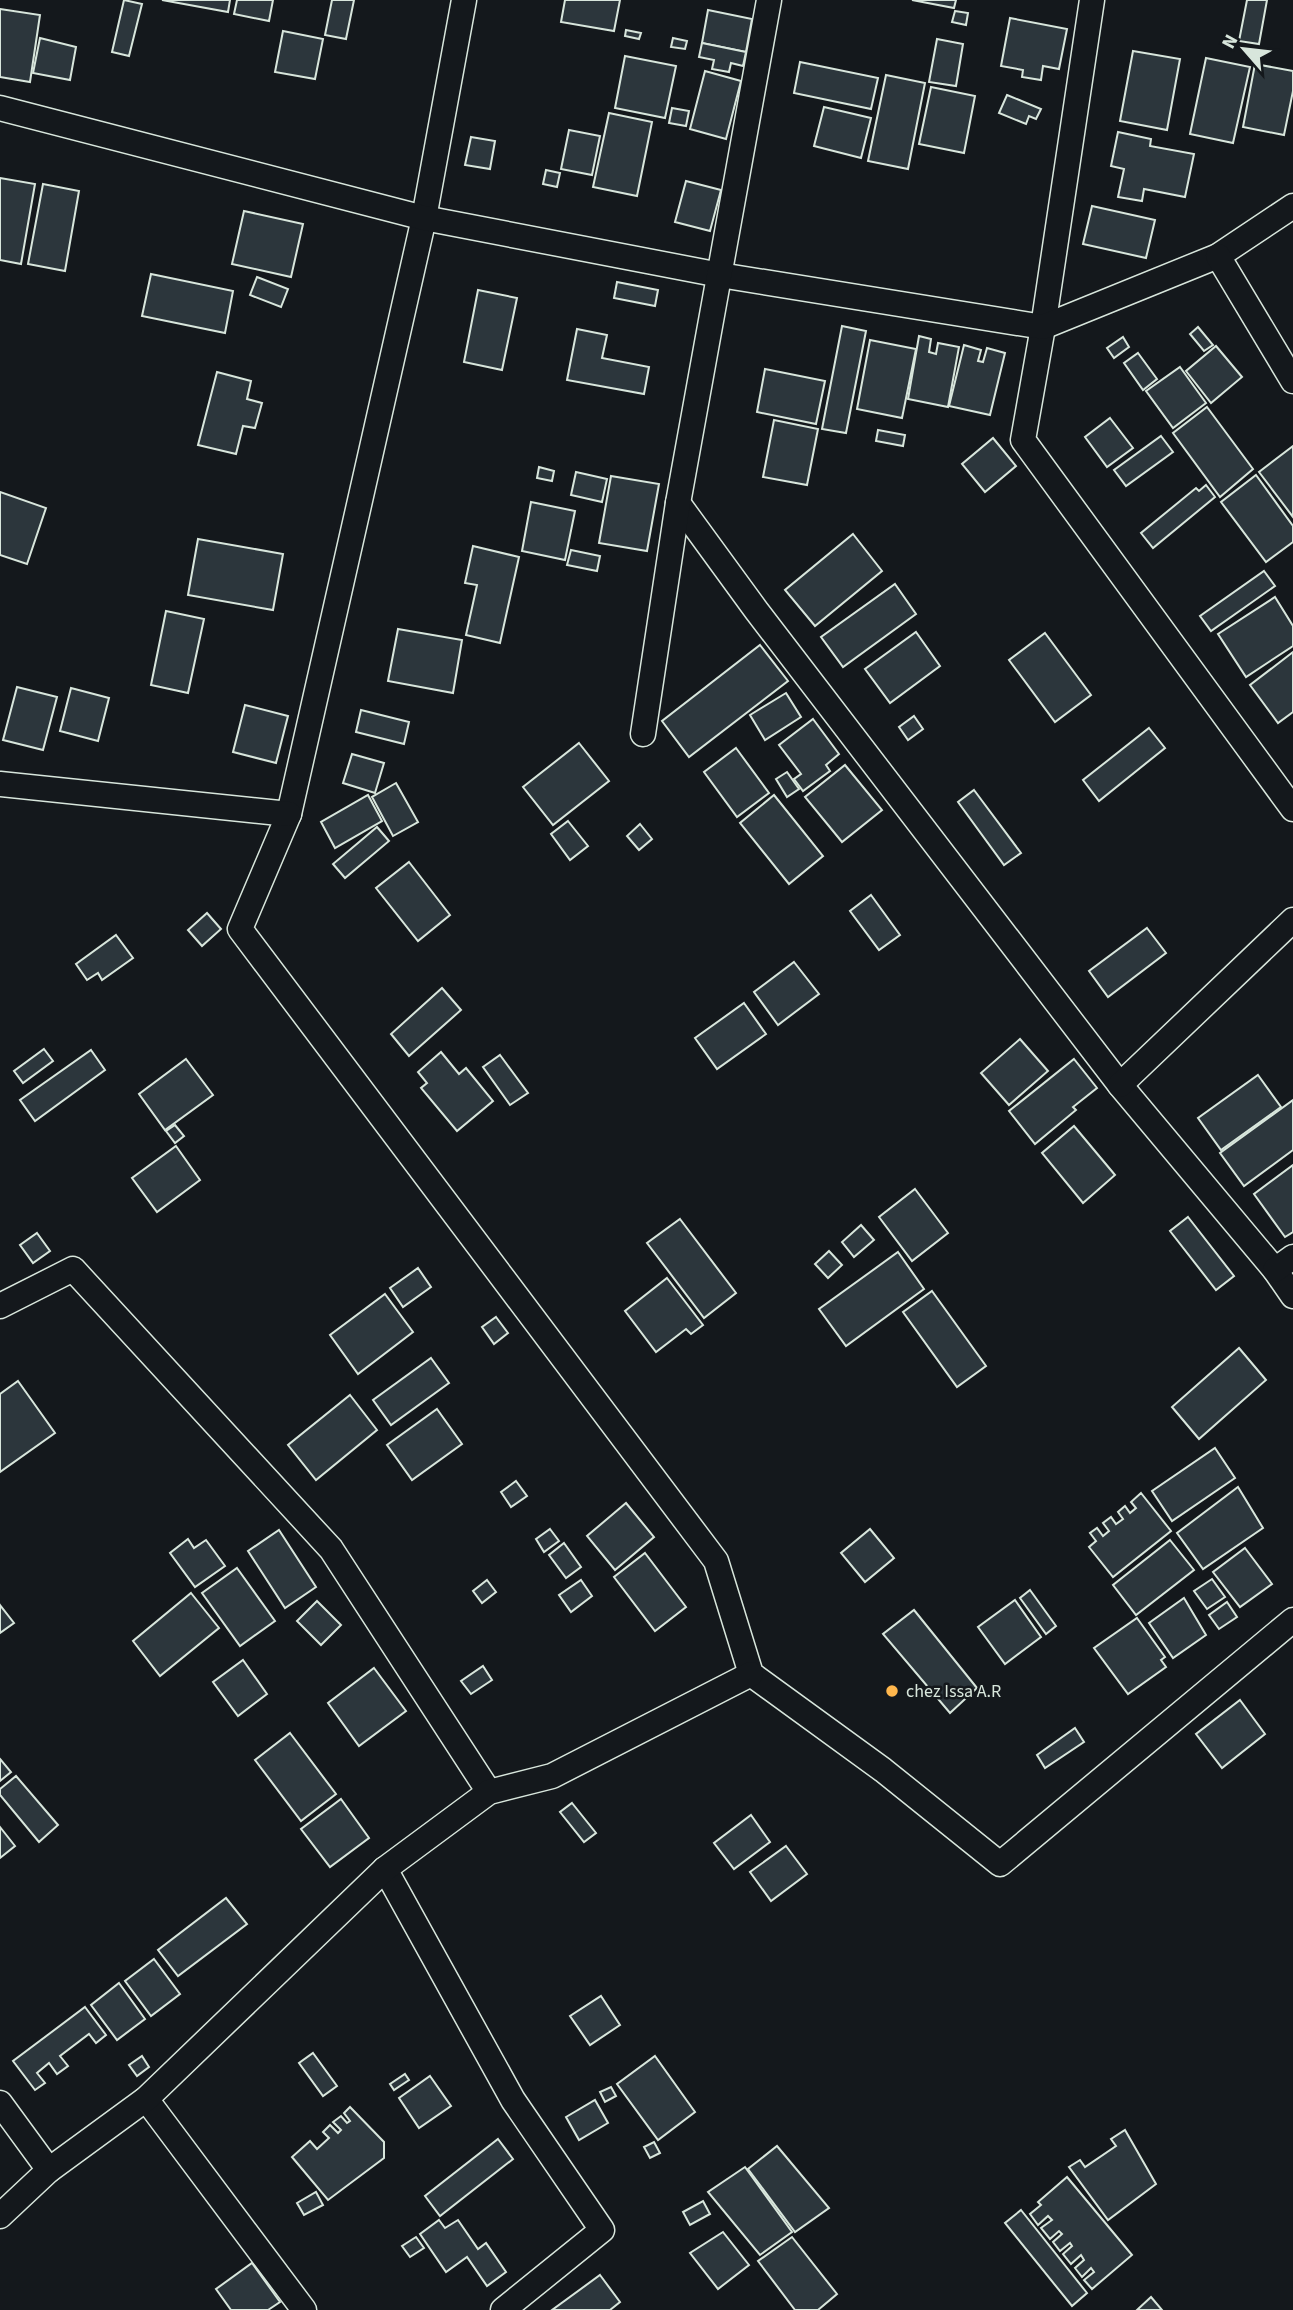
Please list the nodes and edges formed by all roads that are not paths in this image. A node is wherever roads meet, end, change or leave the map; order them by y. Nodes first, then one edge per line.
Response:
1 (464, 0) edge
2 (769, 0) edge
3 (1092, 0) edge
4 (0, 108) edge
5 (1293, 206) edge
6 (425, 218) junction
7 (1218, 256) junction
8 (720, 275) junction
9 (1043, 327) junction
10 (1293, 381) edge
11 (678, 503) junction
12 (643, 734) dead end
13 (0, 784) edge
14 (1293, 809) edge
15 (289, 814) junction
16 (1293, 920) edge
17 (1120, 1085) junction
18 (1284, 1263) edge
19 (1293, 1296) edge
20 (0, 1306) edge
21 (1293, 1620) edge
22 (751, 1674) junction
23 (489, 1792) junction
24 (385, 1869) junction
25 (146, 2099) junction
26 (0, 2103) edge
27 (49, 2170) junction
28 (0, 2216) edge
29 (304, 2310) edge
30 (503, 2310) edge

1 - 6 street
2 - 8 street
3 - 9 street
4 - 6 street
5 - 7 street
6 - 8 street
6 - 15 street
7 - 9 street
7 - 10 street
8 - 9 street
8 - 11 street
9 - 14 street
11 - 12 street
11 - 17 street
13 - 15 street
15 - 22 street
16 - 17 street
17 - 18 street
18 - 19 street
20 - 23 street
21 - 22 street
22 - 23 street
23 - 24 street
24 - 25 street
24 - 30 street
25 - 27 street
25 - 29 street
26 - 27 street
27 - 28 street

